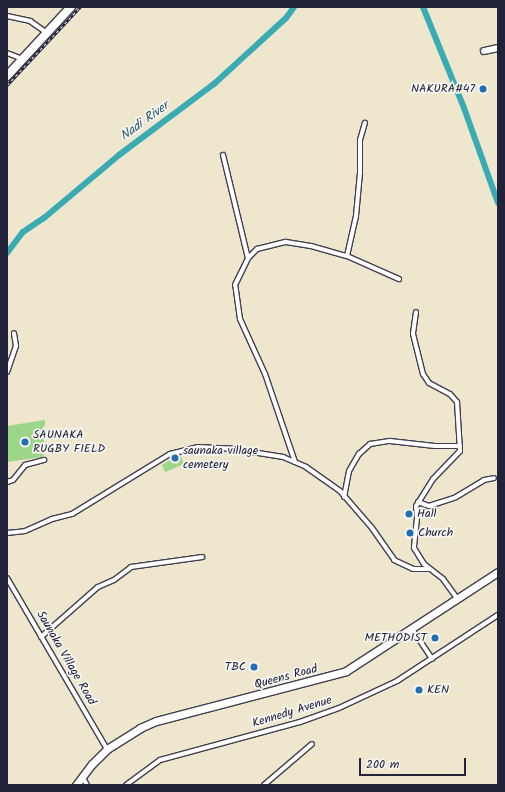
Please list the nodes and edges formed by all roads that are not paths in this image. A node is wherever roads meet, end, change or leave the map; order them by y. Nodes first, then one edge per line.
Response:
1 (71, 7) edge
2 (7, 16) edge
3 (47, 34) junction
4 (498, 48) edge
5 (484, 52) dead end
6 (7, 53) edge
7 (23, 59) junction
8 (7, 76) edge
9 (366, 123) dead end
10 (223, 155) dead end
11 (347, 256) junction
12 (248, 258) junction
13 (399, 279) dead end
14 (416, 312) dead end
15 (14, 333) dead end
16 (7, 372) edge
17 (460, 446) junction
18 (44, 460) dead end
19 (295, 462) junction
20 (494, 478) dead end
21 (7, 482) edge
22 (344, 497) junction
23 (418, 502) junction
24 (7, 533) edge
25 (202, 557) dead end
26 (428, 569) junction
27 (498, 572) edge
28 (7, 578) edge
29 (457, 598) junction
30 (498, 615) edge
31 (412, 628) junction
32 (41, 637) junction
33 (432, 659) junction
34 (312, 744) dead end
35 (107, 749) junction
36 (82, 776) junction
37 (76, 785) edge
38 (87, 785) edge
39 (126, 785) edge
40 (264, 785) edge

1 - 3 highway
2 - 3 street
3 - 7 highway
4 - 5 main road
6 - 7 street
7 - 8 highway
9 - 11 street
10 - 12 street
11 - 12 street
11 - 13 street
12 - 19 street
14 - 17 street
15 - 16 street
17 - 22 street
17 - 23 street
18 - 21 street
19 - 22 street
19 - 24 street
20 - 23 street
22 - 26 street
23 - 26 street
25 - 32 street
26 - 29 street
27 - 29 main road, Queens Road
28 - 32 street, Saunaka Village Road
29 - 31 main road, Queens Road
30 - 33 street, Kennedy Avenue
31 - 33 street
31 - 35 main road, Queens Road
32 - 35 street, Saunaka Village Road
33 - 39 street, Kennedy Avenue
34 - 40 street
35 - 36 main road, Queens Road
36 - 37 main road, Queens Road
36 - 38 street

